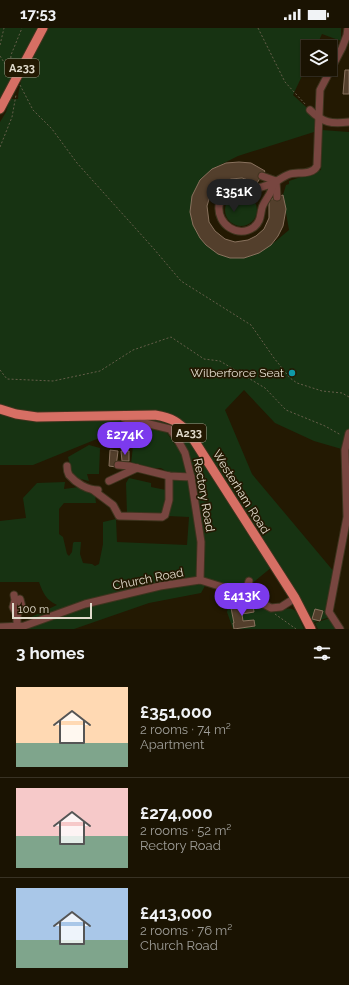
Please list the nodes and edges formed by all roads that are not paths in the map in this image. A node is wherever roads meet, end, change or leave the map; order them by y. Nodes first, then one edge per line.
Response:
1 (43, 28) edge
2 (348, 28) edge
3 (0, 109) edge
4 (310, 110) road end
5 (319, 119) junction
6 (349, 122) edge
7 (262, 176) dead end
8 (275, 182) junction
9 (277, 198) dead end
10 (0, 408) edge
11 (112, 415) junction
12 (348, 435) edge
13 (67, 466) dead end
14 (118, 466) dead end
15 (138, 468) junction
16 (169, 476) junction
17 (191, 477) junction
18 (109, 481) dead end
19 (200, 580) junction
20 (249, 581) dead end
21 (245, 594) junction
22 (17, 597) dead end
23 (294, 598) junction
24 (17, 626) junction
25 (2, 628) edge
26 (311, 629) edge
27 (340, 629) edge

1 - 3 main road, A233
2 - 5 street
4 - 5 street
5 - 6 street
5 - 8 street
7 - 8 street
8 - 8 street
8 - 9 street
10 - 11 main road, Westerham Road / A233
11 - 17 street, Rectory Road
11 - 23 main road, Westerham Road / A233
12 - 27 street
13 - 16 street
14 - 15 street
15 - 16 street
15 - 18 street
16 - 17 street
17 - 19 street, Rectory Road
19 - 21 street, Church Road
19 - 24 street, Church Road
20 - 21 street
21 - 23 street, Church Road
22 - 24 street
23 - 26 main road, Westerham Road / A233
24 - 25 street, Church Road

